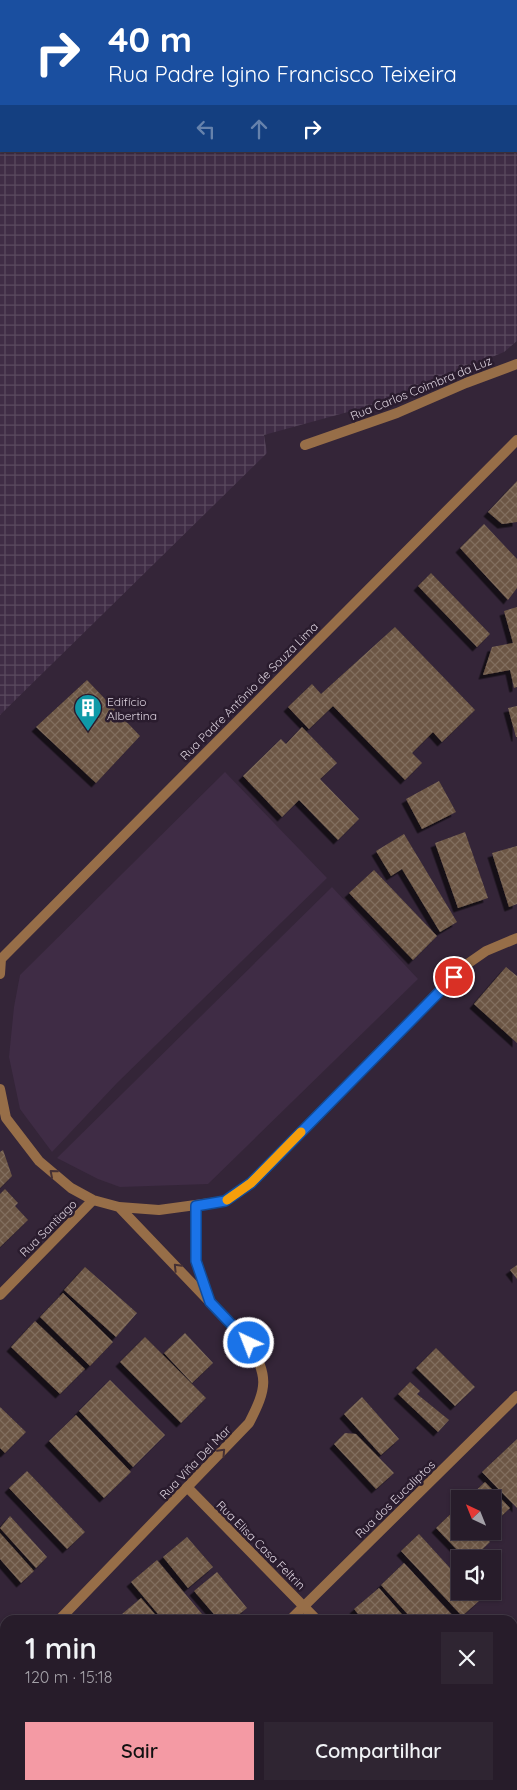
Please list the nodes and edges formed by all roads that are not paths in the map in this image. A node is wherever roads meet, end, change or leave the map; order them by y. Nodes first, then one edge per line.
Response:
1 (517, 364) edge
2 (517, 440) edge
3 (305, 445) dead end
4 (517, 938) edge
5 (0, 960) edge
6 (0, 974) edge
7 (0, 1089) edge
8 (93, 1200) junction
9 (196, 1206) junction
10 (118, 1207) junction
11 (0, 1294) edge
12 (210, 1302) junction
13 (515, 1403) edge
14 (188, 1488) junction
15 (304, 1606) junction
16 (64, 1615) edge
17 (295, 1615) edge
18 (312, 1615) edge

1 - 3 street, Rua Carlos Coimbra da Luz
2 - 5 street, Rua Padre Antônio de Souza Lima
4 - 9 street
5 - 6 street
8 -> 7 street
8 - 10 street
8 - 11 street, Rua Santiago
9 - 10 street
9 - 12 street, Rua Viña Del Mar
12 -> 10 street, Rua Viña Del Mar
14 -> 12 street, Rua Viña Del Mar
13 - 15 street, Rua dos Eucaliptos
14 - 15 street, Rua Elisa Casa Feltrin
14 - 16 street, Rua Viña Del Mar
15 - 17 street, Rua dos Eucaliptos
15 - 18 street, Rua Elisa Casa Feltrin

